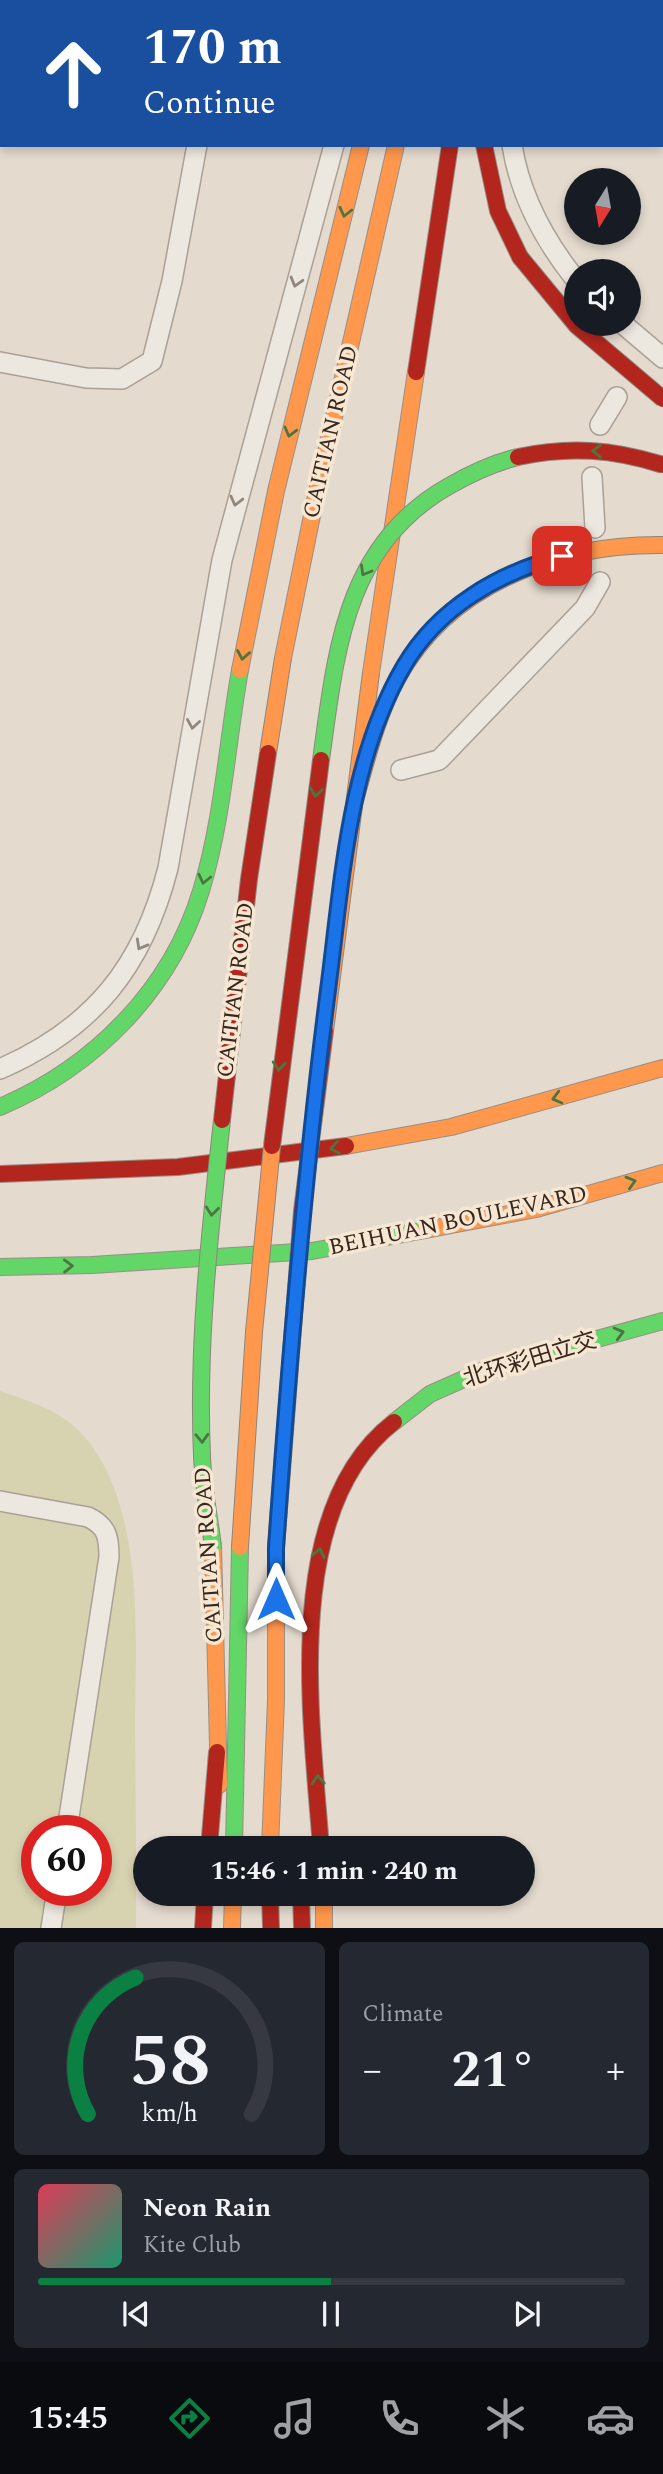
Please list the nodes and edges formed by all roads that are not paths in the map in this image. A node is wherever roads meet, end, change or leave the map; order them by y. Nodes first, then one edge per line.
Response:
1 (197, 147) edge
2 (333, 147) edge
3 (361, 147) edge
4 (396, 147) edge
5 (450, 147) edge
6 (484, 147) edge
7 (512, 147) edge
8 (564, 265) edge
9 (637, 336) edge
10 (663, 358) edge
11 (0, 362) edge
12 (617, 397) dead end
13 (663, 398) edge
14 (600, 425) dead end
15 (663, 465) edge
16 (592, 477) dead end
17 (595, 528) dead end
18 (663, 545) edge
19 (600, 582) dead end
20 (401, 770) dead end
21 (354, 804) junction
22 (653, 1052) dead end
23 (663, 1068) edge
24 (0, 1069) edge
25 (623, 1080) junction
26 (0, 1107) edge
27 (663, 1173) edge
28 (0, 1174) edge
29 (0, 1267) edge
30 (663, 1321) edge
31 (0, 1501) edge
32 (276, 1700) junction
33 (217, 1743) junction
34 (289, 1794) dead end
35 (69, 1815) edge
36 (210, 1836) edge
37 (222, 1836) edge
38 (234, 1836) edge
39 (270, 1836) edge
40 (320, 1836) edge
41 (54, 1906) edge
42 (204, 1906) edge
43 (227, 1906) edge
44 (232, 1906) edge
45 (270, 1906) edge
46 (301, 1906) edge
47 (324, 1906) edge
48 (51, 1928) edge
49 (203, 1928) edge
50 (230, 1928) edge
51 (271, 1928) edge
52 (302, 1928) edge
53 (324, 1928) edge

1 - 11 lane
2 -> 24 lane
3 -> 26 main road
4 -> 33 main road, CAITIAN ROAD, bridge
5 - 21 main road, bridge
6 - 13 main road, bridge
7 - 8 lane
9 - 10 lane
12 - 14 lane
15 -> 38 main road, bridge
16 - 17 lane
18 - 21 main road, bridge
19 - 20 lane
21 - 32 main road, bridge
22 - 25 main road
23 - 25 main road
25 -> 28 main road
29 -> 27 main road, BEIHUAN BOULEVARD
40 -> 30 main road, 北环彩田立交
31 - 35 lane
32 - 34 main road
32 - 39 main road
33 - 36 main road
33 - 37 main road, CAITIAN ROAD
41 - 48 lane
42 - 49 main road
43 - 50 main road
44 - 50 main road
45 - 51 main road
46 - 52 main road
47 - 53 main road

